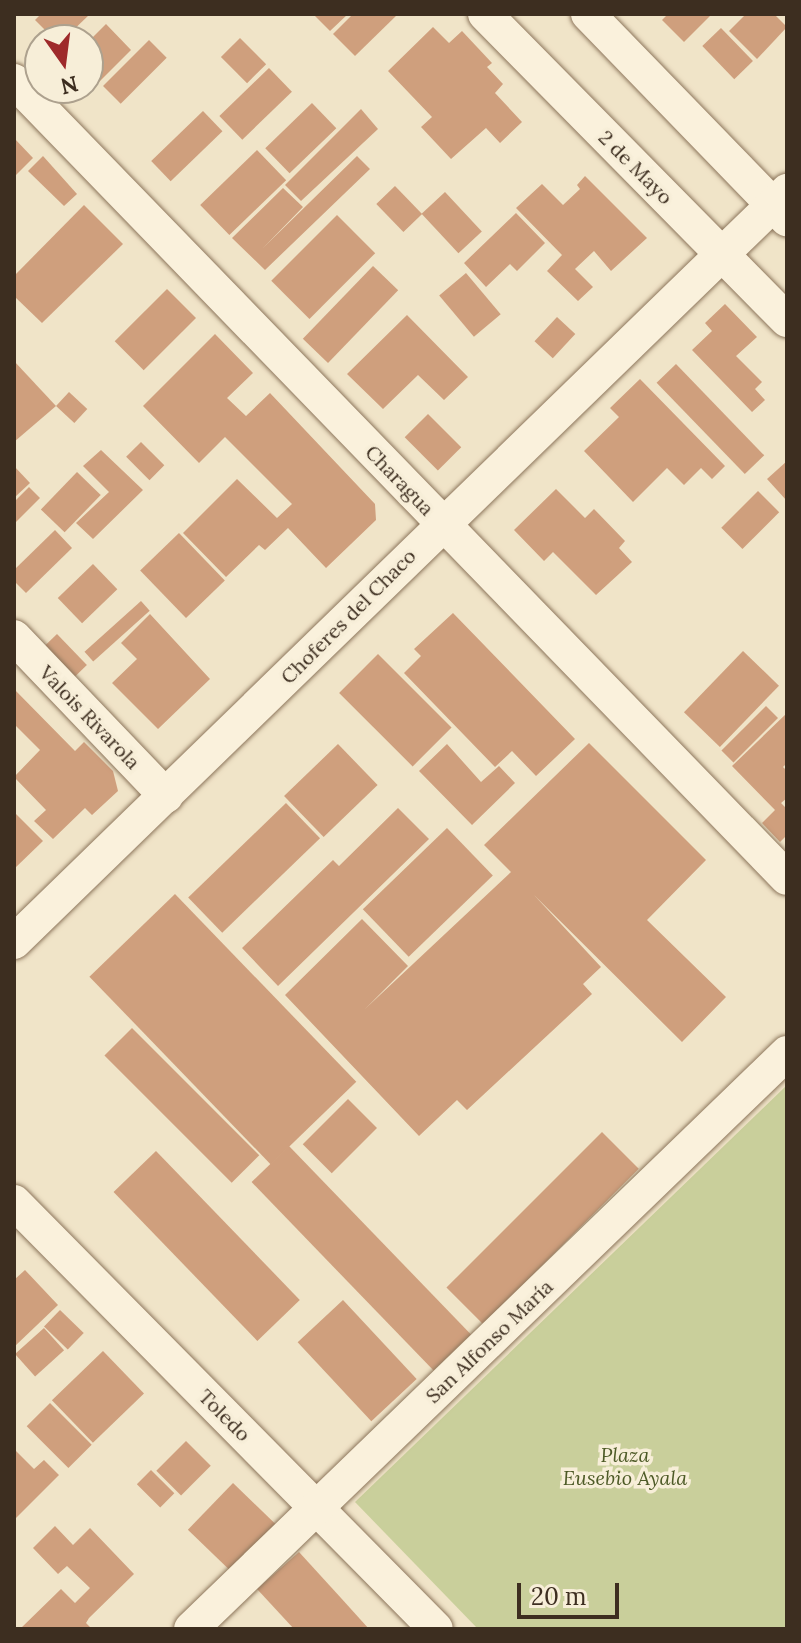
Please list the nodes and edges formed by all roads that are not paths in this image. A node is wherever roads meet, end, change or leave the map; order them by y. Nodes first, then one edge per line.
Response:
1 (485, 14) edge
2 (588, 14) edge
3 (14, 81) edge
4 (782, 205) edge
5 (722, 253) junction
6 (787, 320) edge
7 (441, 523) junction
8 (14, 637) edge
9 (166, 796) junction
10 (787, 878) edge
11 (14, 942) edge
12 (787, 1053) edge
13 (14, 1202) edge
14 (316, 1508) junction
15 (191, 1629) edge
16 (436, 1629) edge

1 - 5 street, 2 de Mayo
2 - 4 street
3 - 7 street, Charagua
4 - 5 street, Choferes del Chaco
5 - 6 street, 2 de Mayo
5 - 7 street, Choferes del Chaco
7 - 9 street, Choferes del Chaco
7 - 10 street, Charagua
8 - 9 street, Valois Rivarola
9 - 11 street, Choferes del Chaco
12 - 14 street, San Alfonso María
13 - 14 street, Toledo
14 - 15 street, San Alfonso María
14 - 16 street, Toledo

